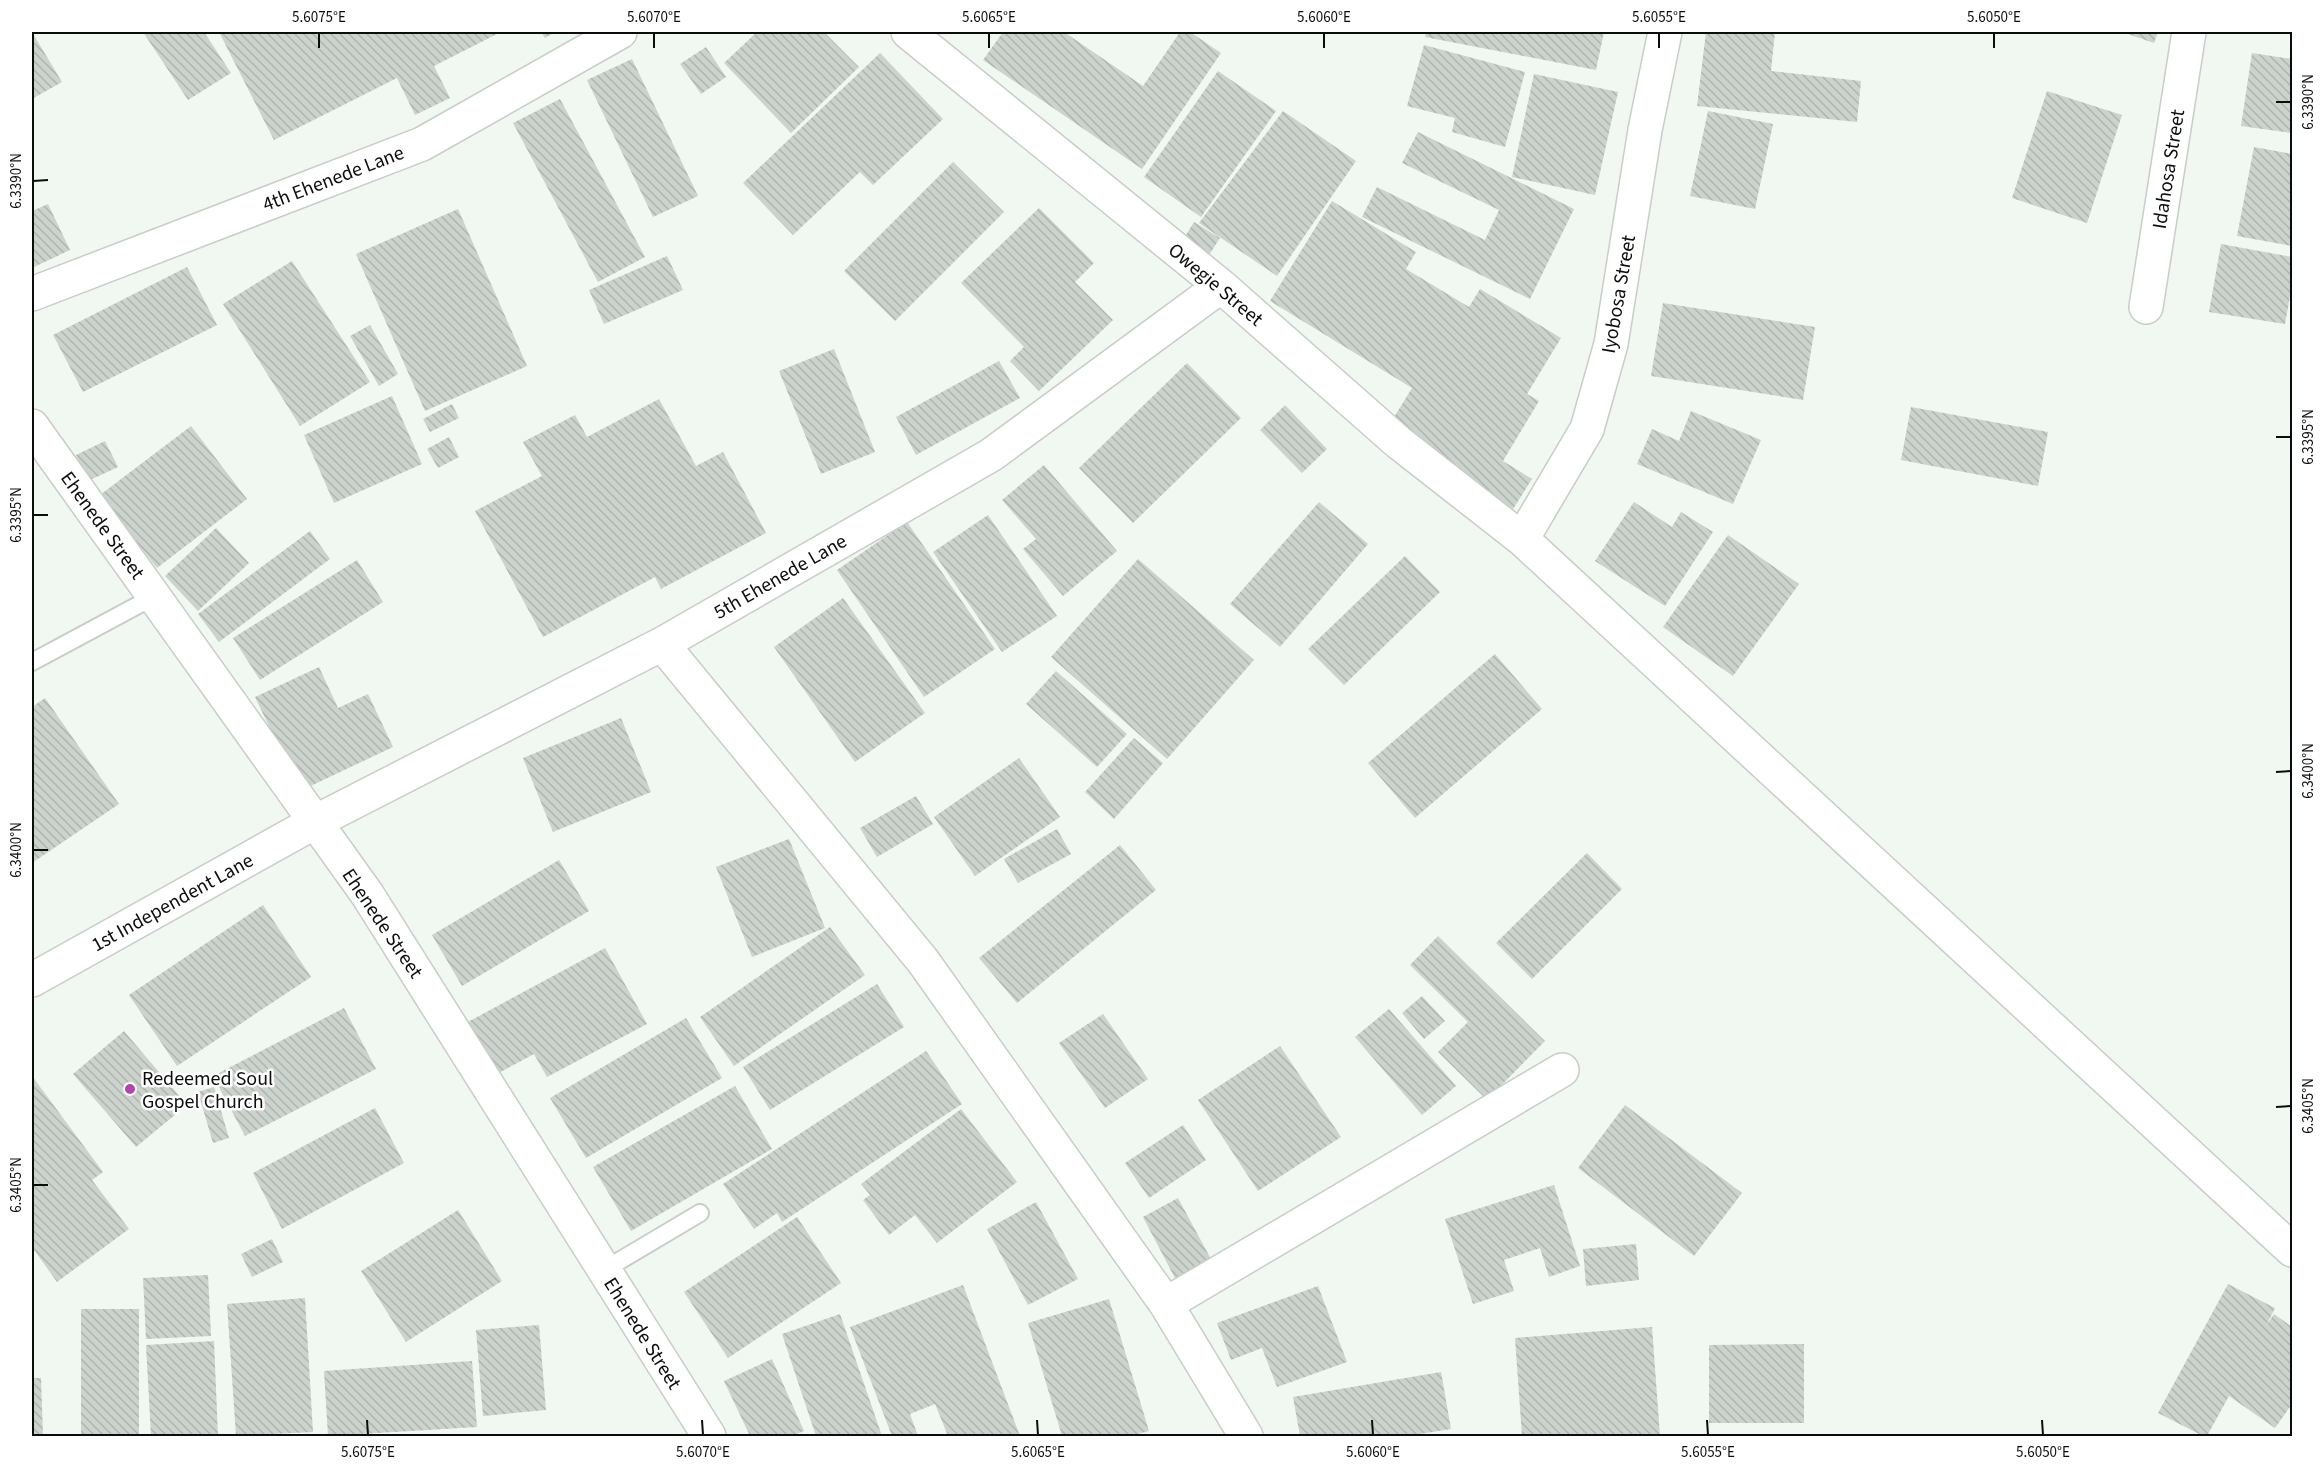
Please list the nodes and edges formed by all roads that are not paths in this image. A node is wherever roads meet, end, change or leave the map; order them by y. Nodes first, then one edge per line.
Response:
1 (620, 32) edge
2 (908, 32) edge
3 (1665, 32) edge
4 (2189, 32) edge
5 (942, 42) edge
6 (1221, 286) junction
7 (32, 294) edge
8 (2146, 307) dead end
9 (32, 426) edge
10 (1522, 539) junction
11 (155, 596) junction
12 (662, 644) junction
13 (32, 662) edge
14 (314, 823) junction
15 (32, 980) edge
16 (1562, 1070) dead end
17 (700, 1213) dead end
18 (2292, 1250) edge
19 (604, 1270) junction
20 (1166, 1304) junction
21 (709, 1437) edge
22 (1246, 1437) edge

1 - 7 street, 4th Ehenede Lane
2 - 5 street, Owegie Street
3 - 10 street, Iyobosa Street
4 - 8 street, Idahosa Street
5 - 6 street, Owegie Street
6 - 10 street, Owegie Street
6 - 12 street, 5th Ehenede Lane
9 - 11 street, Ehenede Street
10 - 18 street, Owegie Street
11 - 13 lane
11 - 14 street, Ehenede Street
12 - 14 street, 5th Ehenede Lane
12 - 20 street
14 - 15 street, 1st Independent Lane
14 - 19 street, Ehenede Street
16 - 20 street
17 - 19 lane
19 - 21 street, Ehenede Street
20 - 22 street

